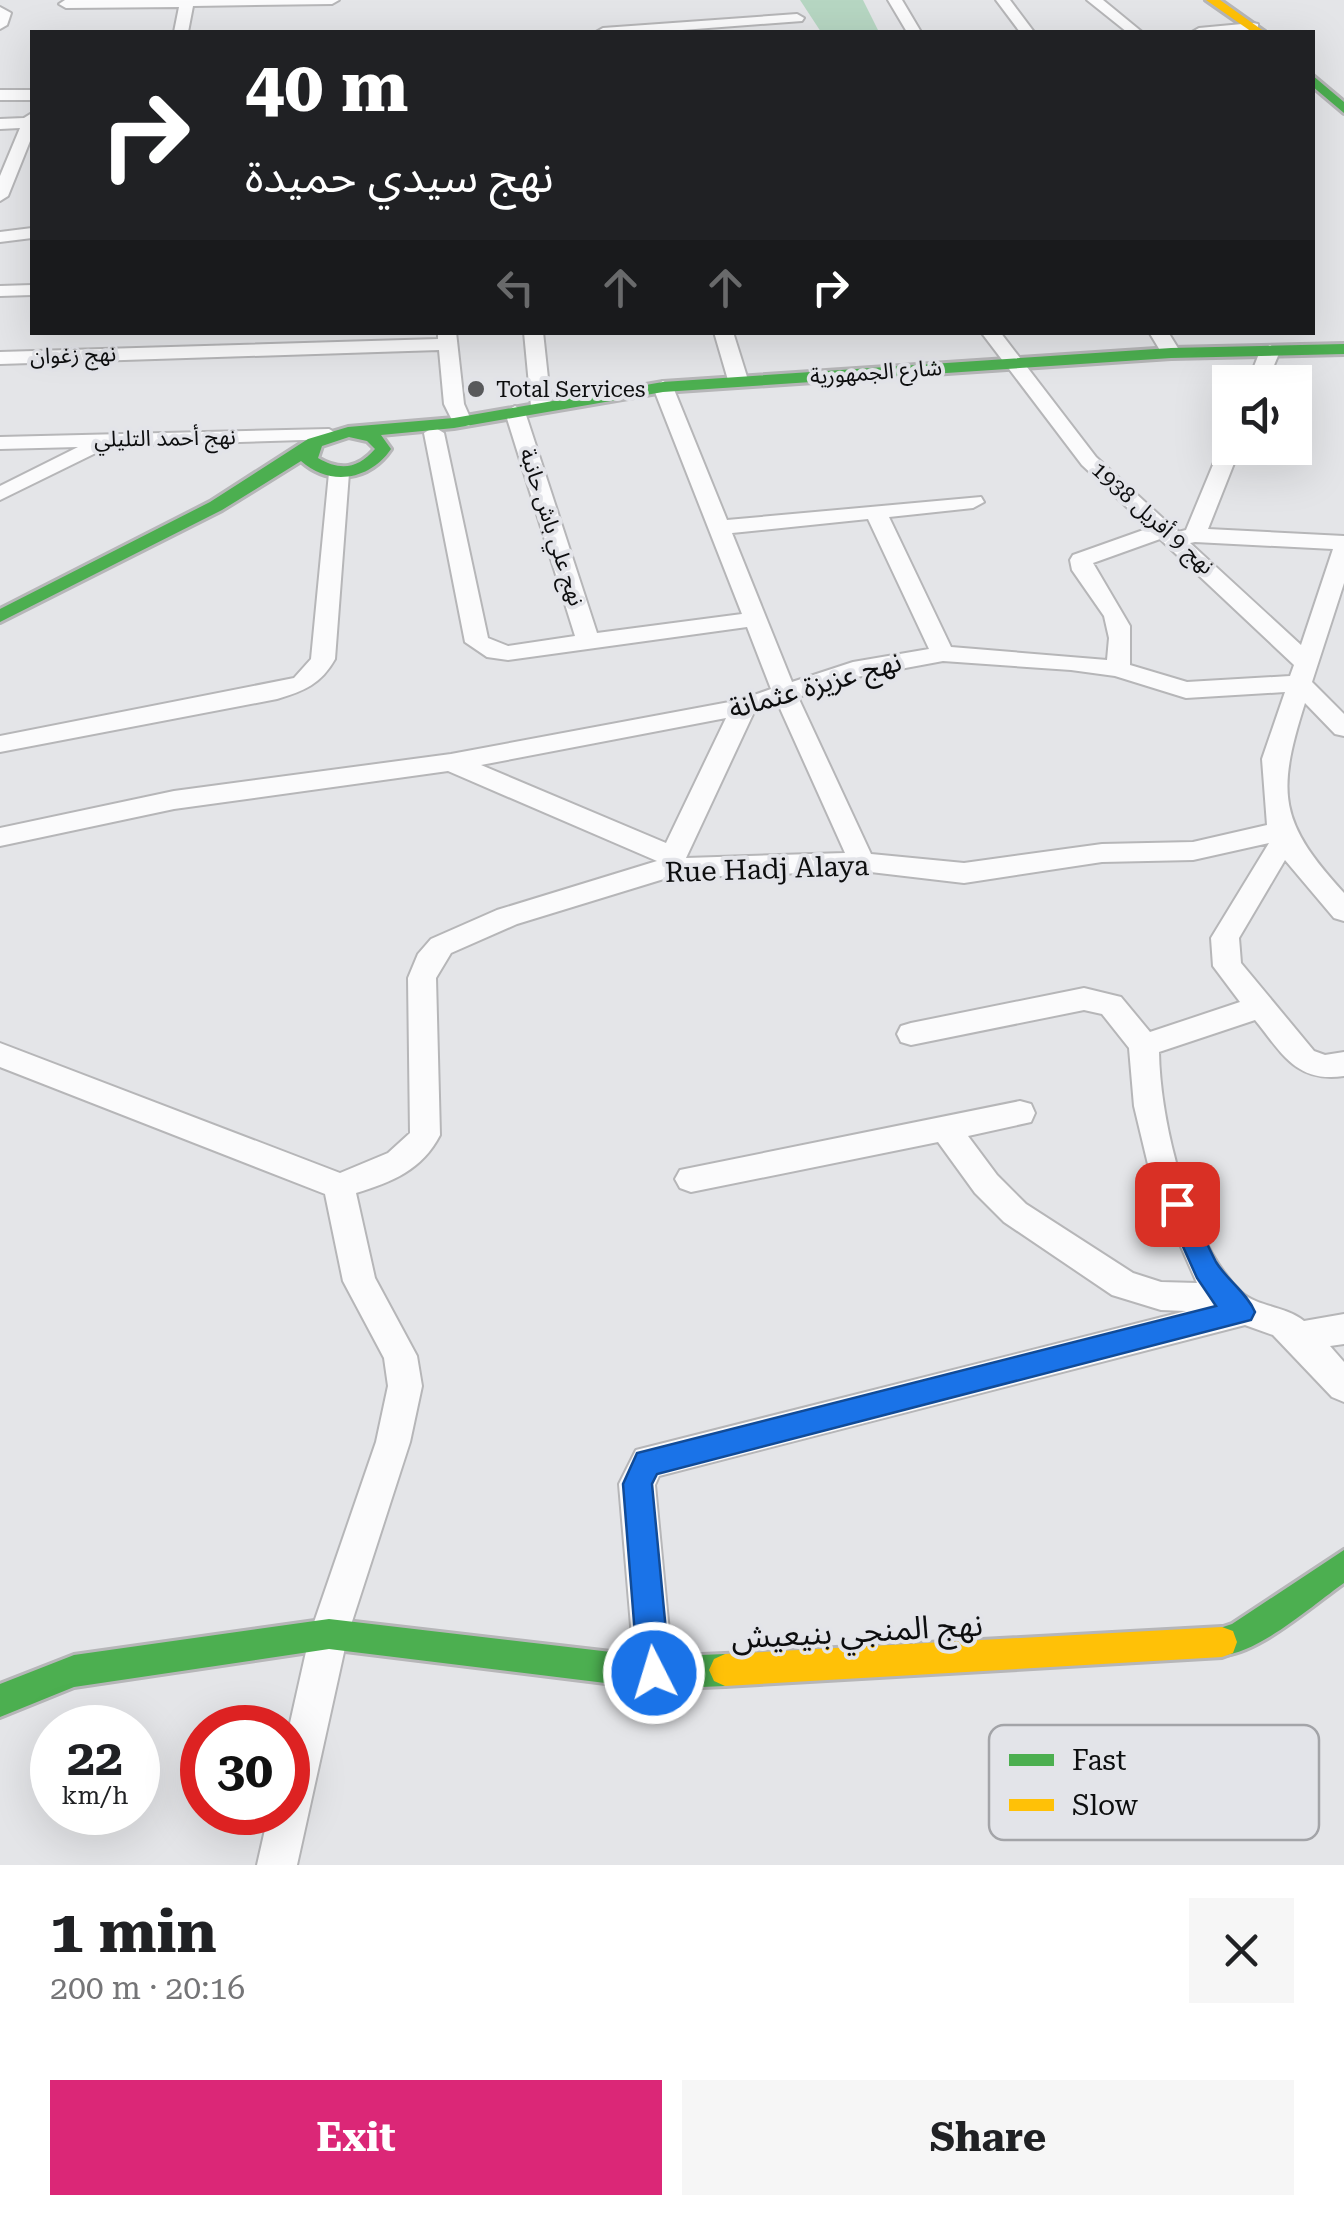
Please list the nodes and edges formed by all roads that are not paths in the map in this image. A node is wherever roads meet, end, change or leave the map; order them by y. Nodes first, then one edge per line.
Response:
1 (187, 0) edge
2 (323, 0) edge
3 (332, 0) edge
4 (785, 0) edge
5 (895, 0) edge
6 (1003, 0) edge
7 (1094, 0) edge
8 (1212, 0) edge
9 (66, 4) dead end
10 (0, 12) edge
11 (0, 24) edge
12 (801, 25) edge
13 (181, 30) edge
14 (660, 30) edge
15 (913, 30) edge
16 (1026, 30) edge
17 (1132, 30) edge
18 (1256, 30) edge
19 (1315, 82) edge
20 (0, 95) edge
21 (30, 96) edge
22 (1344, 109) edge
23 (30, 120) edge
24 (0, 124) edge
25 (30, 124) edge
26 (5, 173) edge
27 (0, 196) edge
28 (30, 218) edge
29 (0, 222) edge
30 (30, 232) edge
31 (0, 237) edge
32 (30, 290) edge
33 (0, 291) edge
34 (533, 335) edge
35 (725, 335) edge
36 (992, 335) edge
37 (1160, 335) edge
38 (447, 338) edge
39 (341, 340) edge
40 (1344, 340) edge
41 (1300, 349) junction
42 (1344, 349) edge
43 (1270, 351) junction
44 (1171, 353) junction
45 (0, 358) edge
46 (1014, 363) junction
47 (1264, 365) edge
48 (738, 380) junction
49 (663, 387) junction
50 (541, 406) junction
51 (515, 412) junction
52 (450, 426) junction
53 (357, 432) junction
54 (112, 439) junction
55 (320, 441) junction
56 (0, 443) edge
57 (381, 456) junction
58 (1220, 465) edge
59 (336, 472) junction
60 (0, 494) edge
61 (974, 502) dead end
62 (216, 506) junction
63 (875, 511) junction
64 (722, 526) junction
65 (1180, 534) junction
66 (1344, 546) edge
67 (0, 618) edge
68 (755, 619) junction
69 (588, 641) junction
70 (943, 654) junction
71 (1118, 669) junction
72 (1302, 672) junction
73 (785, 694) junction
74 (744, 707) junction
75 (1344, 728) edge
76 (0, 744) edge
77 (451, 762) junction
78 (0, 836) edge
79 (1281, 836) junction
80 (670, 862) junction
81 (862, 862) junction
82 (1344, 911) edge
83 (1258, 1007) junction
84 (912, 1034) dead end
85 (1144, 1045) junction
86 (0, 1054) edge
87 (1344, 1064) edge
88 (1020, 1114) dead end
89 (945, 1128) junction
90 (691, 1179) dead end
91 (339, 1186) junction
92 (1234, 1305) junction
93 (1344, 1330) edge
94 (1297, 1337) junction
95 (1344, 1386) edge
96 (1344, 1565) edge
97 (328, 1634) junction
98 (654, 1673) junction
99 (0, 1701) edge
100 (277, 1865) edge

1 - 2 street
1 - 9 street
1 - 13 street
2 - 3 street
4 - 12 street
5 - 15 street
6 - 16 street
7 - 17 street
8 - 18 main road
10 - 11 street
12 - 14 street
19 - 22 main road
20 - 21 street
23 - 24 street
25 - 26 street
26 - 27 street
28 - 29 street
30 - 31 street
32 - 33 street
34 - 50 street
35 - 48 street
36 - 46 street, نهج 9 أفريل 1938
37 - 44 street
38 - 39 street, نهج زغوان
38 - 52 street
39 - 45 street, نهج زغوان
40 - 41 main road
41 - 42 main road
41 - 43 main road, شارع الجمهورية
43 - 44 main road, شارع الجمهورية
43 - 47 street
44 - 46 main road, شارع الجمهورية
46 - 48 main road, شارع الجمهورية
46 - 65 street, نهج 9 أفريل 1938
48 - 49 main road, شارع الجمهورية
49 - 50 main road, شارع الجمهورية
49 - 64 street
50 - 51 main road, شارع الجمهورية
51 - 52 main road, شارع الجمهورية
51 - 69 street, نهج علي باش حانبة
52 - 53 main road
52 - 57 main road
52 - 69 street
53 - 55 main road
53 - 57 main road
54 - 55 street, نهج أحمد التليلي
54 - 56 street, نهج أحمد التليلي
54 - 60 street
55 - 59 main road
55 - 62 main road
57 - 59 main road
58 - 65 street
59 - 62 main road
59 - 76 street
61 - 63 street
62 - 67 main road
63 - 64 street
63 - 70 street
64 - 68 street
65 - 66 street
65 - 71 street
65 - 72 street, نهج 9 أفريل 1938
66 - 72 street
68 - 69 street
68 - 73 street
70 - 71 street, نهج عزيزة عثمانة
70 - 73 street, نهج عزيزة عثمانة
71 - 72 street, نهج عزيزة عثمانة
72 - 75 street, نهج 9 أفريل 1938
72 - 79 street
73 - 74 street, نهج عزيزة عثمانة
73 - 81 street
74 - 77 street, نهج عزيزة عثمانة
74 - 80 street
77 - 78 street, نهج عزيزة عثمانة
77 - 80 street
79 - 81 street, Rue Hadj Alaya
79 - 82 street
79 - 83 street
80 - 81 street, Rue Hadj Alaya
80 - 91 street, Rue Hadj Alaya
83 - 85 street
83 - 87 street
84 - 85 street
85 - 92 street
86 - 91 street
88 - 89 street
89 - 90 street
89 - 92 street
91 - 97 street
92 - 94 street
92 - 98 street
93 - 94 street
94 - 95 street
96 - 98 main road, نهج المنجي بنيعيش
97 - 98 main road, نهج المنجي بنيعيش
97 - 99 main road, نهج المنجي بنيعيش
97 - 100 street

